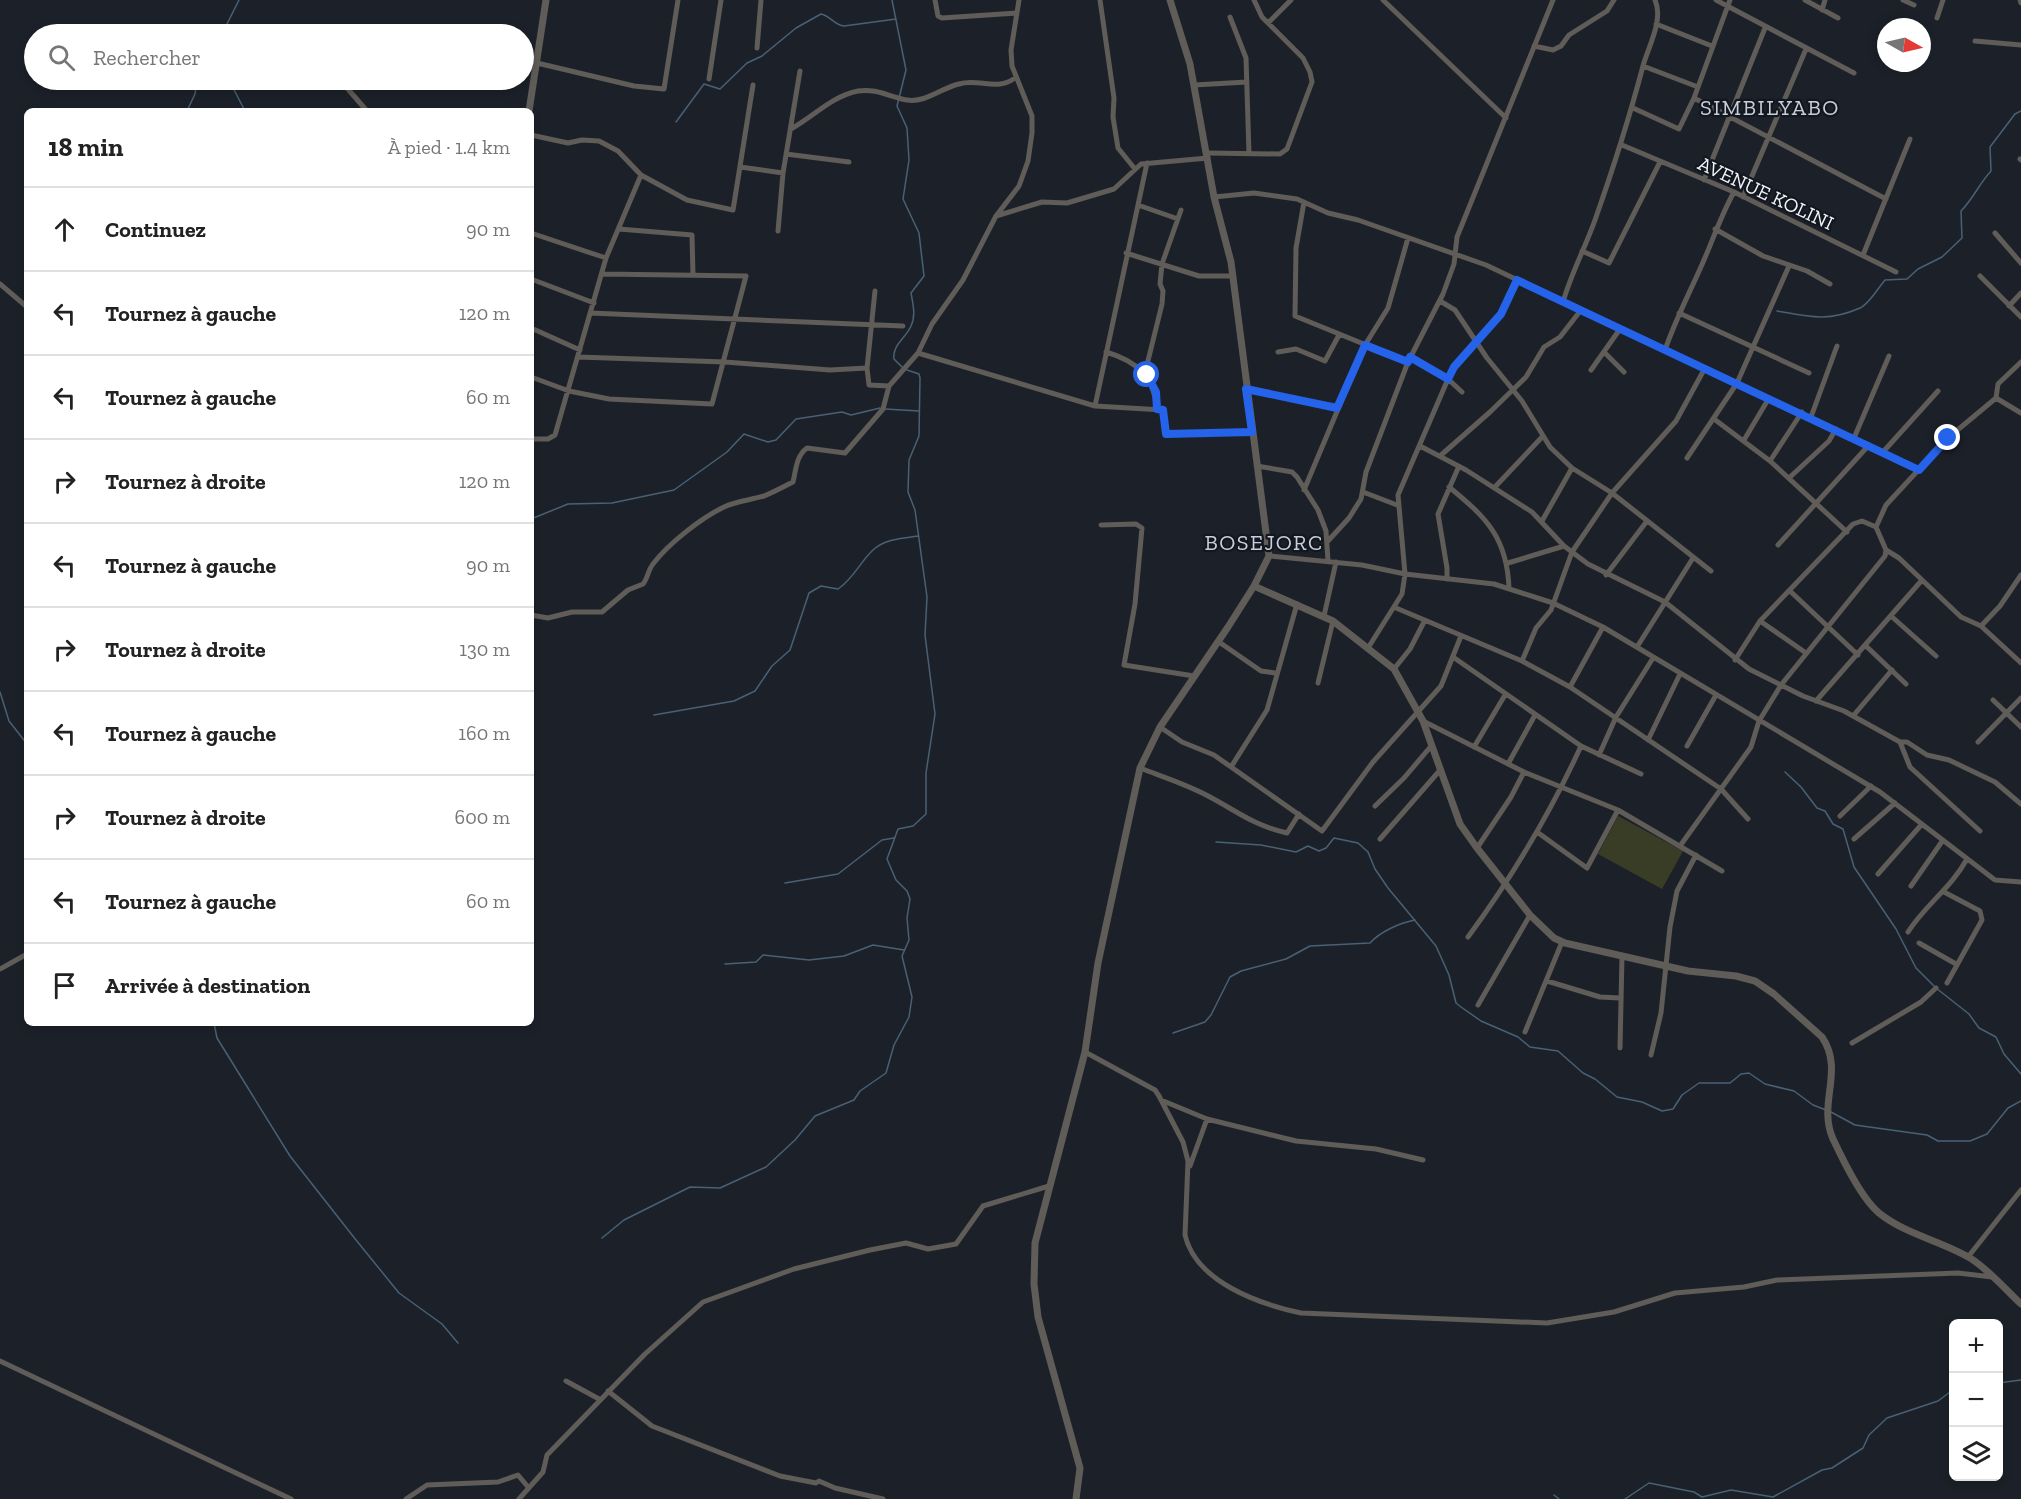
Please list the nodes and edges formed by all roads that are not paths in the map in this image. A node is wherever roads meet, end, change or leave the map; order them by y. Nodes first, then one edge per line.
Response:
1 (546, 0) edge
2 (678, 0) edge
3 (721, 0) edge
4 (761, 0) edge
5 (935, 0) edge
6 (1020, 0) edge
7 (1100, 0) edge
8 (1170, 0) edge
9 (1254, 0) edge
10 (1291, 0) edge
11 (1383, 0) edge
12 (1553, 0) edge
13 (1614, 0) edge
14 (1655, 0) edge
15 (1716, 0) edge
16 (1805, 0) edge
17 (1824, 0) edge
18 (1903, 0) edge
19 (1943, 0) edge
20 (1729, 2) edge
21 (1914, 5) dead end
22 (1822, 10) junction
23 (1017, 13) junction
24 (1230, 17) dead end
25 (1838, 18) dead end
26 (1937, 18) dead end
27 (1268, 22) junction
28 (1656, 24) junction
29 (1765, 28) junction
30 (1976, 41) dead end
31 (2021, 45) edge
32 (1534, 46) junction
33 (1712, 46) junction
34 (757, 48) dead end
35 (1806, 49) junction
36 (537, 63) junction
37 (1643, 66) junction
38 (800, 71) dead end
39 (1854, 73) dead end
40 (1016, 77) junction
41 (709, 80) dead end
42 (1247, 82) junction
43 (534, 84) edge
44 (753, 85) dead end
45 (1194, 85) junction
46 (1698, 87) junction
47 (349, 90) edge
48 (533, 90) edge
49 (1694, 98) junction
50 (364, 108) edge
51 (530, 108) edge
52 (1633, 108) junction
53 (1730, 116) junction
54 (1506, 118) junction
55 (790, 129) junction
56 (534, 136) edge
57 (1770, 138) junction
58 (1910, 139) dead end
59 (1622, 145) junction
60 (1249, 153) junction
61 (786, 154) junction
62 (1207, 156) junction
63 (849, 162) dead end
64 (1660, 162) junction
65 (1147, 163) junction
66 (740, 166) junction
67 (1135, 169) junction
68 (783, 173) junction
69 (641, 175) junction
70 (1704, 180) junction
71 (1734, 192) junction
72 (1214, 197) junction
73 (1743, 197) junction
74 (1886, 199) junction
75 (1304, 202) junction
76 (1138, 205) junction
77 (1181, 210) dead end
78 (996, 216) junction
79 (1178, 219) junction
80 (618, 229) junction
81 (1715, 229) junction
82 (778, 231) dead end
83 (1995, 233) dead end
84 (534, 234) edge
85 (1408, 238) junction
86 (1582, 251) junction
87 (1126, 253) junction
88 (1454, 254) junction
89 (1863, 255) junction
90 (606, 258) junction
91 (2021, 263) edge
92 (1162, 264) junction
93 (1789, 266) junction
94 (1896, 272) dead end
95 (602, 274) junction
96 (693, 275) junction
97 (1233, 276) junction
98 (1980, 276) dead end
99 (534, 280) edge
100 (1517, 280) junction
101 (0, 284) edge
102 (1830, 284) dead end
103 (875, 291) dead end
104 (2021, 293) edge
105 (1440, 301) junction
106 (1563, 302) junction
107 (594, 303) junction
108 (24, 304) edge
109 (2009, 306) junction
110 (1581, 310) junction
111 (591, 313) junction
112 (1678, 313) junction
113 (2021, 317) edge
114 (735, 320) junction
115 (873, 325) junction
116 (903, 326) dead end
117 (534, 329) edge
118 (1620, 329) junction
119 (1339, 335) junction
120 (1477, 342) junction
121 (1365, 345) junction
122 (1837, 346) dead end
123 (1753, 347) junction
124 (580, 350) junction
125 (1665, 350) junction
126 (1106, 352) junction
127 (1278, 352) dead end
128 (1604, 352) junction
129 (918, 353) junction
130 (1888, 356) dead end
131 (578, 357) junction
132 (1409, 360) junction
133 (725, 362) junction
134 (2021, 362) edge
135 (867, 368) junction
136 (1705, 368) junction
137 (1591, 370) dead end
138 (1624, 372) dead end
139 (1809, 373) dead end
140 (1144, 374) junction
141 (534, 378) edge
142 (1448, 379) junction
143 (1737, 383) junction
144 (889, 386) junction
145 (1246, 389) junction
146 (1513, 389) junction
147 (1938, 391) dead end
148 (569, 392) junction
149 (1462, 392) dead end
150 (1770, 398) junction
151 (1996, 398) junction
152 (1095, 406) junction
153 (1337, 408) junction
154 (1157, 409) junction
155 (1802, 412) junction
156 (2021, 413) edge
157 (1811, 417) junction
158 (1714, 419) junction
159 (1836, 429) junction
160 (1252, 432) junction
161 (1543, 436) junction
162 (1854, 438) junction
163 (534, 439) edge
164 (1744, 440) junction
165 (1869, 445) junction
166 (1420, 446) junction
167 (1883, 452) junction
168 (1440, 456) junction
169 (1687, 458) dead end
170 (1770, 461) junction
171 (1257, 466) junction
172 (1459, 466) junction
173 (1572, 468) junction
174 (1919, 470) junction
175 (1789, 478) junction
176 (1449, 487) junction
177 (1494, 488) junction
178 (1304, 490) junction
179 (1364, 492) junction
180 (1612, 493) junction
181 (1816, 504) junction
182 (1397, 505) junction
183 (1542, 521) junction
184 (1647, 521) junction
185 (1101, 525) dead end
186 (1876, 527) junction
187 (1847, 532) junction
188 (1328, 541) junction
189 (1778, 545) dead end
190 (1564, 546) junction
191 (1886, 550) junction
192 (1572, 552) junction
193 (1269, 556) junction
194 (1693, 558) junction
195 (1328, 561) junction
196 (1336, 562) junction
197 (1508, 563) junction
198 (1711, 571) dead end
199 (1405, 574) junction
200 (1606, 574) junction
201 (2021, 575) edge
202 (1447, 579) junction
203 (1922, 580) junction
204 (1254, 586) junction
205 (1509, 588) junction
206 (1790, 591) junction
207 (1665, 602) junction
208 (1553, 603) junction
209 (1297, 604) junction
210 (1396, 608) junction
211 (534, 615) edge
212 (1324, 616) junction
213 (1891, 616) junction
214 (1425, 620) junction
215 (1333, 621) junction
216 (1760, 621) junction
217 (1981, 626) junction
218 (1603, 627) junction
219 (1827, 628) junction
220 (1461, 636) junction
221 (1219, 642) junction
222 (1866, 646) junction
223 (1637, 647) junction
224 (1368, 648) junction
225 (1806, 653) junction
226 (1858, 656) junction
227 (1936, 656) dead end
228 (1453, 657) junction
229 (1653, 658) junction
230 (1735, 660) junction
231 (1522, 661) junction
232 (2021, 663) edge
233 (1394, 669) junction
234 (1892, 670) junction
235 (1275, 673) junction
236 (1680, 674) junction
237 (1194, 676) junction
238 (1318, 683) dead end
239 (1906, 684) dead end
240 (1781, 685) junction
241 (1570, 687) junction
242 (1505, 695) junction
243 (1716, 695) junction
244 (2021, 698) edge
245 (1816, 700) junction
246 (1993, 700) dead end
247 (1418, 711) junction
248 (2006, 713) junction
249 (1535, 716) junction
250 (1853, 716) junction
251 (1616, 717) junction
252 (1423, 721) junction
253 (1759, 721) junction
254 (1160, 727) junction
255 (2021, 727) edge
256 (1648, 740) junction
257 (1900, 742) junction
258 (1978, 742) dead end
259 (1432, 745) junction
260 (1581, 746) junction
261 (1687, 746) dead end
262 (1474, 747) junction
263 (1599, 755) junction
264 (1508, 764) junction
265 (1231, 767) junction
266 (1140, 768) junction
267 (1441, 770) junction
268 (1524, 772) junction
269 (1641, 774) dead end
270 (1871, 786) junction
271 (1563, 787) junction
272 (1721, 789) junction
273 (1895, 803) junction
274 (2021, 804) edge
275 (1375, 806) dead end
276 (1618, 810) junction
277 (1299, 814) junction
278 (1840, 816) dead end
279 (1748, 819) dead end
280 (1922, 824) junction
281 (1980, 831) dead end
282 (1537, 832) junction
283 (1380, 839) dead end
284 (1854, 839) dead end
285 (1943, 840) junction
286 (1680, 846) junction
287 (1476, 848) junction
288 (1696, 855) junction
289 (1967, 859) junction
290 (1722, 871) dead end
291 (1878, 874) dead end
292 (2021, 882) edge
293 (1507, 884) junction
294 (1911, 886) dead end
295 (1944, 892) junction
296 (1530, 915) junction
297 (1908, 932) dead end
298 (1468, 937) dead end
299 (1562, 942) junction
300 (1919, 943) dead end
301 (24, 956) edge
302 (1622, 956) junction
303 (1956, 964) junction
304 (1666, 965) junction
305 (0, 969) edge
306 (1546, 981) junction
307 (1947, 983) dead end
308 (1936, 988) dead end
309 (1620, 998) junction
310 (1478, 1005) dead end
311 (1525, 1032) dead end
312 (1852, 1043) dead end
313 (1620, 1048) dead end
314 (1085, 1052) junction
315 (1651, 1056) dead end
316 (1161, 1100) junction
317 (1207, 1119) junction
318 (1423, 1160) dead end
319 (1189, 1171) junction
320 (1049, 1186) junction
321 (2021, 1190) edge
322 (1968, 1257) junction
323 (1992, 1277) junction
324 (2021, 1304) edge
325 (0, 1361) edge
326 (566, 1380) dead end
327 (608, 1391) junction
328 (599, 1400) junction
329 (528, 1487) junction
330 (291, 1499) edge
331 (406, 1499) edge
332 (519, 1499) edge
333 (883, 1499) edge
334 (1076, 1499) edge

1 - 36 street
2 - 36 street
3 - 41 street
4 - 34 street
5 - 23 street
6 - 23 street
7 - 67 street
8 - 45 street
9 - 27 street
10 - 27 street
11 - 54 street
12 - 32 street
13 - 32 street
14 - 28 street
15 - 20 street
16 - 22 street
17 - 22 street
18 - 21 street
19 - 26 street
20 - 29 street
20 - 33 street
22 - 25 street
23 - 40 street
24 - 42 street
27 - 60 street
28 - 33 street
28 - 37 street
29 - 35 street
29 - 53 street
30 - 31 street
32 - 54 street
33 - 46 street
35 - 39 street
35 - 57 street
36 - 43 street
37 - 46 street
37 - 52 street
38 - 55 street
40 - 55 street
40 - 78 street
42 - 45 street
42 - 60 street
44 - 66 street
45 - 62 street
46 - 49 street
47 - 50 street
48 - 51 street
49 - 52 street
49 - 53 street
52 - 59 street
53 - 57 street
53 - 70 street
54 - 88 street
55 - 61 street
56 - 69 street
57 - 73 street
57 - 74 street
58 - 74 street
59 - 64 street, AVENUE KOLINI
59 - 86 street
60 - 62 street
61 - 63 street
61 - 68 street
62 - 65 street
62 - 72 street
64 - 70 street, AVENUE KOLINI
64 - 86 street
65 - 67 street
65 - 76 street
66 - 68 street
66 - 69 street
67 - 78 street
68 - 82 street
69 - 80 street
70 - 71 street, AVENUE KOLINI
71 - 73 street, AVENUE KOLINI
71 - 81 street
72 - 75 street
72 - 97 street
73 - 89 street, AVENUE KOLINI
74 - 89 street
75 - 85 street
75 - 119 street
76 - 79 street
76 - 87 street
77 - 79 street
78 - 129 street
79 - 92 street
80 - 90 street
80 - 96 street
81 - 93 street
81 - 112 street
83 - 91 street
84 - 90 street
85 - 88 street
85 - 121 street
86 - 106 street
87 - 92 street
87 - 126 street
88 - 100 street
88 - 105 street
89 - 94 street, AVENUE KOLINI
90 - 95 street
92 - 97 street
92 - 140 street
93 - 102 street
93 - 123 street
95 - 96 street
95 - 107 street
96 - 114 street
97 - 145 street
98 - 109 street
99 - 107 street
100 - 106 street
100 - 120 street
101 - 108 street
103 - 115 street
104 - 109 street
105 - 120 street
105 - 132 street
106 - 110 street
107 - 111 street
109 - 113 street
110 - 118 street
110 - 146 street
111 - 114 street
111 - 124 street
112 - 123 street
112 - 125 street
114 - 115 street
114 - 133 street
115 - 116 street
115 - 135 street
117 - 124 street
118 - 125 street
118 - 128 street
119 - 121 street
119 - 127 street
120 - 142 street
120 - 146 street
121 - 132 street
121 - 153 street
122 - 157 street
123 - 139 street
123 - 143 street
124 - 131 street
125 - 136 street
126 - 140 street
126 - 152 street
128 - 137 street
128 - 138 street
129 - 144 street
129 - 152 street
130 - 162 street
131 - 133 street
131 - 148 street
132 - 142 street
132 - 179 street
133 - 135 street
133 - 148 street
134 - 151 street
135 - 144 street
136 - 143 street
136 - 180 street
140 - 154 street
141 - 148 street
142 - 149 street
142 - 166 street
143 - 150 street
143 - 158 street
144 - 211 street
145 - 153 street
145 - 160 street
146 - 161 street
146 - 168 street
147 - 167 street
148 - 163 street
150 - 155 street
150 - 164 street
151 - 156 street
151 - 174 street
152 - 154 street
153 - 178 street
154 - 160 street
155 - 157 street
155 - 170 street
157 - 159 street
158 - 164 street
158 - 169 street
159 - 162 street
159 - 175 street
160 - 171 street
161 - 173 street
161 - 177 street
162 - 165 street
164 - 170 street
165 - 167 street
165 - 181 street
166 - 168 street
166 - 182 street
167 - 174 street
168 - 172 street
170 - 175 street
171 - 178 street
171 - 193 street
172 - 176 street
172 - 177 street
173 - 180 street
173 - 183 street
174 - 186 street
175 - 181 street
176 - 197 street
176 - 202 street
177 - 183 street
178 - 188 street
179 - 182 street
179 - 188 street
180 - 184 street
180 - 192 street
181 - 187 street
181 - 189 street
182 - 199 street
183 - 190 street
184 - 194 street
184 - 200 street
185 - 237 street
186 - 187 street
186 - 191 street
187 - 206 street
188 - 195 street
190 - 192 street
190 - 197 street
191 - 203 street
191 - 219 street
192 - 200 street
192 - 208 street
193 - 195 street
193 - 204 street
194 - 198 street
194 - 207 street
195 - 196 street
196 - 199 street
196 - 212 street
197 - 205 street
199 - 202 street
199 - 210 street
200 - 207 street
201 - 217 street
202 - 205 street
203 - 213 street
203 - 217 street
204 - 209 street
204 - 221 street
205 - 208 street
206 - 216 street
206 - 219 street
207 - 223 street
207 - 230 street
208 - 218 street
208 - 231 street
209 - 212 street
209 - 235 street
210 - 214 street
210 - 224 street
212 - 215 street
213 - 222 street
213 - 227 street
214 - 220 street
214 - 233 street
215 - 224 street
215 - 238 street
216 - 225 street
216 - 230 street
217 - 232 street
218 - 223 street
218 - 241 street
219 - 225 street
219 - 226 street
220 - 228 street
220 - 231 street
221 - 235 street
221 - 237 street
222 - 226 street
222 - 234 street
223 - 229 street
224 - 233 street
225 - 240 street
226 - 245 street
228 - 242 street
228 - 247 street
229 - 236 street
229 - 251 street
230 - 240 street
231 - 241 street
233 - 247 street
234 - 239 street
234 - 250 street
235 - 265 street
236 - 243 street
236 - 256 street
237 - 254 street
240 - 245 street
240 - 253 street
241 - 251 street
242 - 249 street
242 - 262 street
243 - 253 street
243 - 261 street
244 - 248 street
245 - 250 street
246 - 248 street
247 - 252 street
247 - 277 street
248 - 255 street
248 - 258 street
249 - 260 street
249 - 264 street
250 - 257 street
251 - 256 street
251 - 263 street
252 - 259 street
252 - 262 street
253 - 270 street
253 - 272 street
254 - 265 street
254 - 266 street
256 - 272 street
257 - 274 street
257 - 281 street
259 - 267 street
259 - 275 street
260 - 263 street
260 - 271 street
262 - 264 street
263 - 269 street
264 - 268 street
265 - 277 street
266 - 277 street
266 - 314 street
267 - 283 street
267 - 287 street
268 - 271 street
268 - 287 street
270 - 273 street
270 - 278 street
271 - 276 street
271 - 282 street
272 - 279 street
272 - 286 street
273 - 280 street
273 - 284 street
276 - 282 street
276 - 286 street
280 - 285 street
280 - 291 street
282 - 293 street
285 - 289 street
285 - 294 street
286 - 288 street
287 - 293 street
288 - 290 street
288 - 304 street
289 - 292 street
289 - 295 street
293 - 296 street
293 - 298 street
295 - 297 street
295 - 303 street
296 - 299 street
296 - 310 street
299 - 302 street
299 - 306 street
300 - 303 street
301 - 305 street
302 - 304 street
302 - 309 street
303 - 307 street
304 - 315 street
304 - 322 street
306 - 309 street
306 - 311 street
308 - 312 street
309 - 313 street
314 - 316 street
314 - 320 street
316 - 317 street
316 - 319 street
317 - 318 street
317 - 319 street
319 - 323 street
320 - 327 street
320 - 334 street
321 - 322 street
322 - 323 street
323 - 324 street
325 - 330 street
326 - 328 street
327 - 328 street
327 - 333 street
328 - 329 street
329 - 331 street
329 - 332 street

